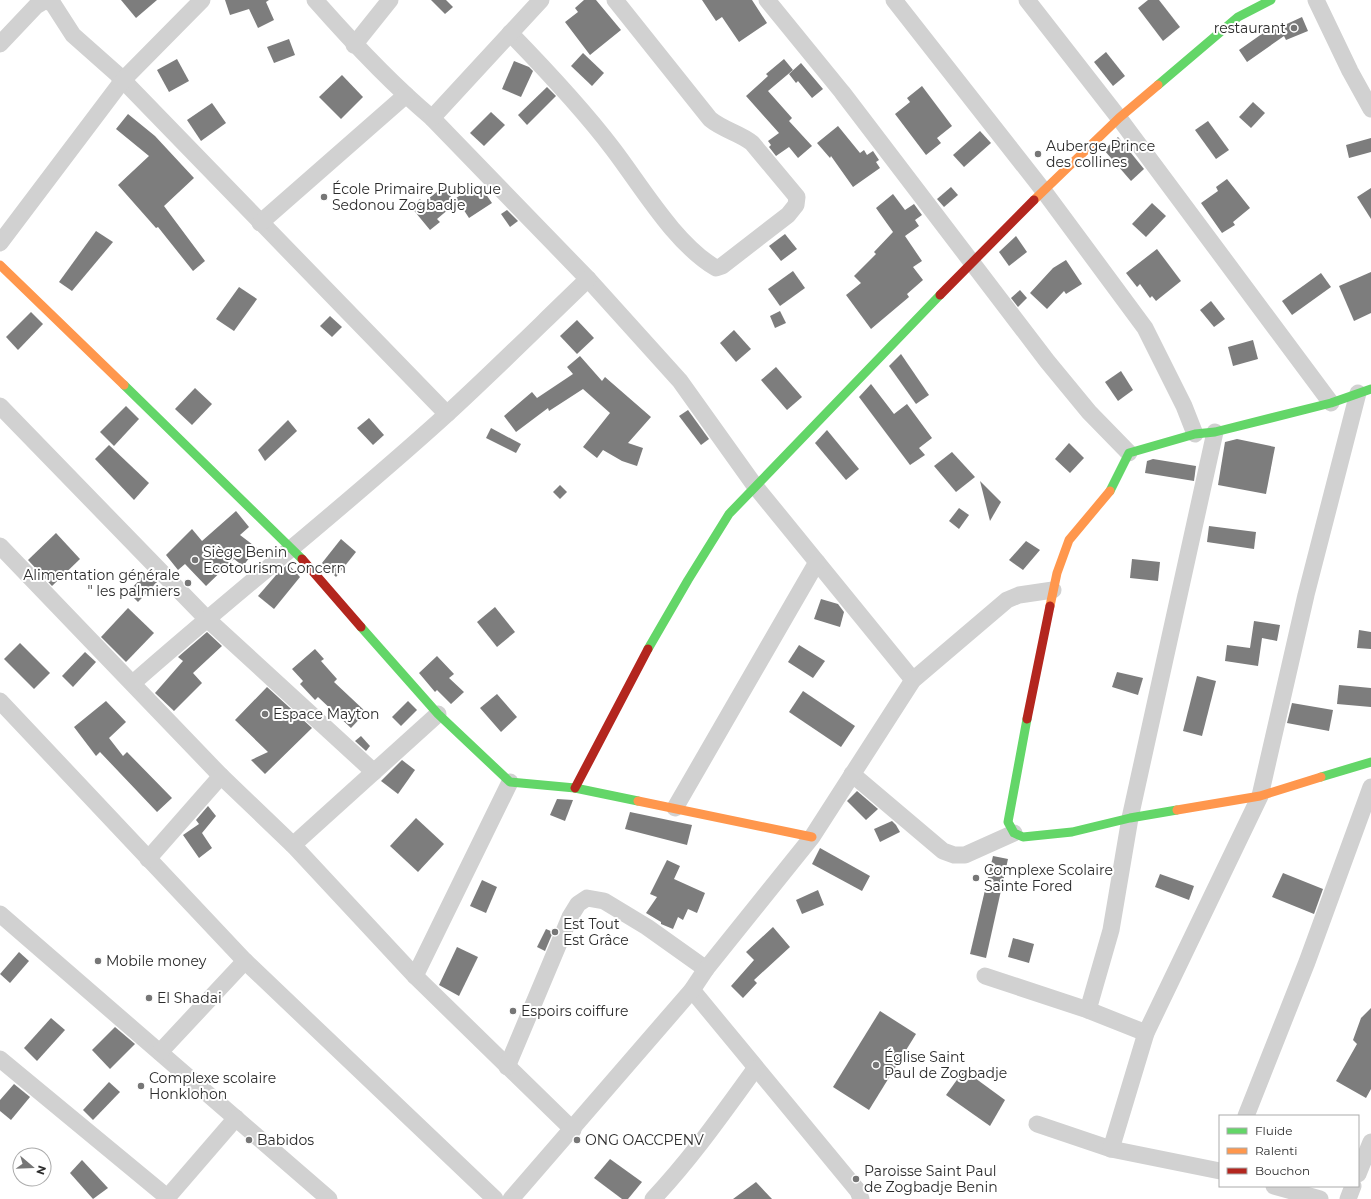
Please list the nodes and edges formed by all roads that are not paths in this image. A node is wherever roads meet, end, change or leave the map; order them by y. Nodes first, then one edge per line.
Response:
1 (202, 0) edge
2 (315, 0) edge
3 (390, 0) edge
4 (540, 0) edge
5 (615, 0) edge
6 (767, 0) edge
7 (894, 0) edge
8 (1027, 0) edge
9 (1271, 0) edge
10 (1316, 0) edge
11 (510, 33) junction
12 (0, 44) edge
13 (354, 45) junction
14 (123, 80) junction
15 (406, 95) junction
16 (1371, 109) edge
17 (432, 118) junction
18 (1119, 118) junction
19 (1043, 190) junction
20 (260, 223) junction
21 (0, 243) edge
22 (971, 263) junction
23 (0, 265) edge
24 (588, 278) junction
25 (1364, 391) edge
26 (1331, 403) junction
27 (0, 406) edge
28 (447, 414) junction
29 (1215, 432) junction
30 (1195, 434) junction
31 (1129, 453) junction
32 (755, 486) junction
33 (0, 546) edge
34 (292, 548) junction
35 (817, 562) junction
36 (1053, 590) junction
37 (206, 618) junction
38 (913, 680) junction
39 (133, 683) junction
40 (0, 702) edge
41 (438, 714) junction
42 (1371, 762) edge
43 (374, 772) junction
44 (852, 774) junction
45 (220, 776) junction
46 (510, 782) junction
47 (1371, 787) edge
48 (575, 788) junction
49 (1260, 796) junction
50 (675, 808) junction
51 (1130, 818) junction
52 (1014, 833) junction
53 (812, 836) junction
54 (293, 845) junction
55 (148, 859) junction
56 (0, 914) edge
57 (245, 961) junction
58 (706, 969) junction
59 (415, 976) junction
60 (985, 976) dead end
61 (692, 990) junction
62 (1088, 1010) junction
63 (1146, 1033) junction
64 (160, 1052) junction
65 (0, 1059) edge
66 (508, 1067) junction
67 (755, 1069) junction
68 (1246, 1115) edge
69 (236, 1118) junction
70 (1037, 1124) dead end
71 (573, 1130) junction
72 (1371, 1142) edge
73 (1111, 1149) junction
74 (1219, 1171) edge
75 (1359, 1172) edge
76 (1278, 1187) edge
77 (1353, 1187) edge
78 (167, 1198) edge
79 (329, 1199) edge
80 (495, 1199) edge
81 (512, 1199) edge
82 (653, 1199) edge
83 (860, 1199) edge
84 (1320, 1199) edge
85 (1348, 1199) edge

1 - 14 street
2 - 13 street
3 - 13 street
4 - 11 street
5 - 11 street
6 - 22 street
7 - 19 street
8 - 18 street
9 - 18 street
10 - 16 street
11 - 17 street
12 - 14 street
13 - 15 street
14 - 20 street
14 - 21 street
15 - 17 street
15 - 20 street
17 - 24 street
18 - 19 street
18 - 26 street
19 - 22 street
19 - 30 street
20 - 28 street
22 - 31 street
22 - 32 street
23 - 34 street
24 - 28 street
24 - 32 street
25 - 26 street
25 - 49 street
26 - 29 street
27 - 37 street
28 - 34 street
29 - 30 street
29 - 51 street
30 - 31 street
31 - 36 street
32 - 35 street
32 - 48 street
33 - 39 street
34 - 37 street
34 - 41 street
35 - 38 street
35 - 50 street
36 - 38 street
36 - 52 street
37 - 39 street
37 - 43 street
38 - 44 street
39 - 45 street
40 - 55 street
41 - 43 street
41 - 46 street
42 - 49 street
43 - 54 street
44 - 52 street
44 - 53 street
45 - 54 street
45 - 55 street
46 - 48 street
46 - 59 street
47 - 68 street
48 - 50 street
49 - 51 street
49 - 63 street
50 - 53 street
51 - 52 street
51 - 62 street
53 - 58 street
54 - 59 street
55 - 57 street
56 - 64 street
57 - 64 street
57 - 80 street
58 - 61 street
58 - 66 street
59 - 66 street
60 - 62 street
61 - 67 street
61 - 71 street
62 - 63 street
63 - 73 street
64 - 69 street
65 - 78 street
66 - 71 street
67 - 82 street
67 - 83 street
69 - 78 street
69 - 79 street
70 - 73 street
71 - 81 street
72 - 75 street
73 - 74 street
76 - 84 street
77 - 85 street

